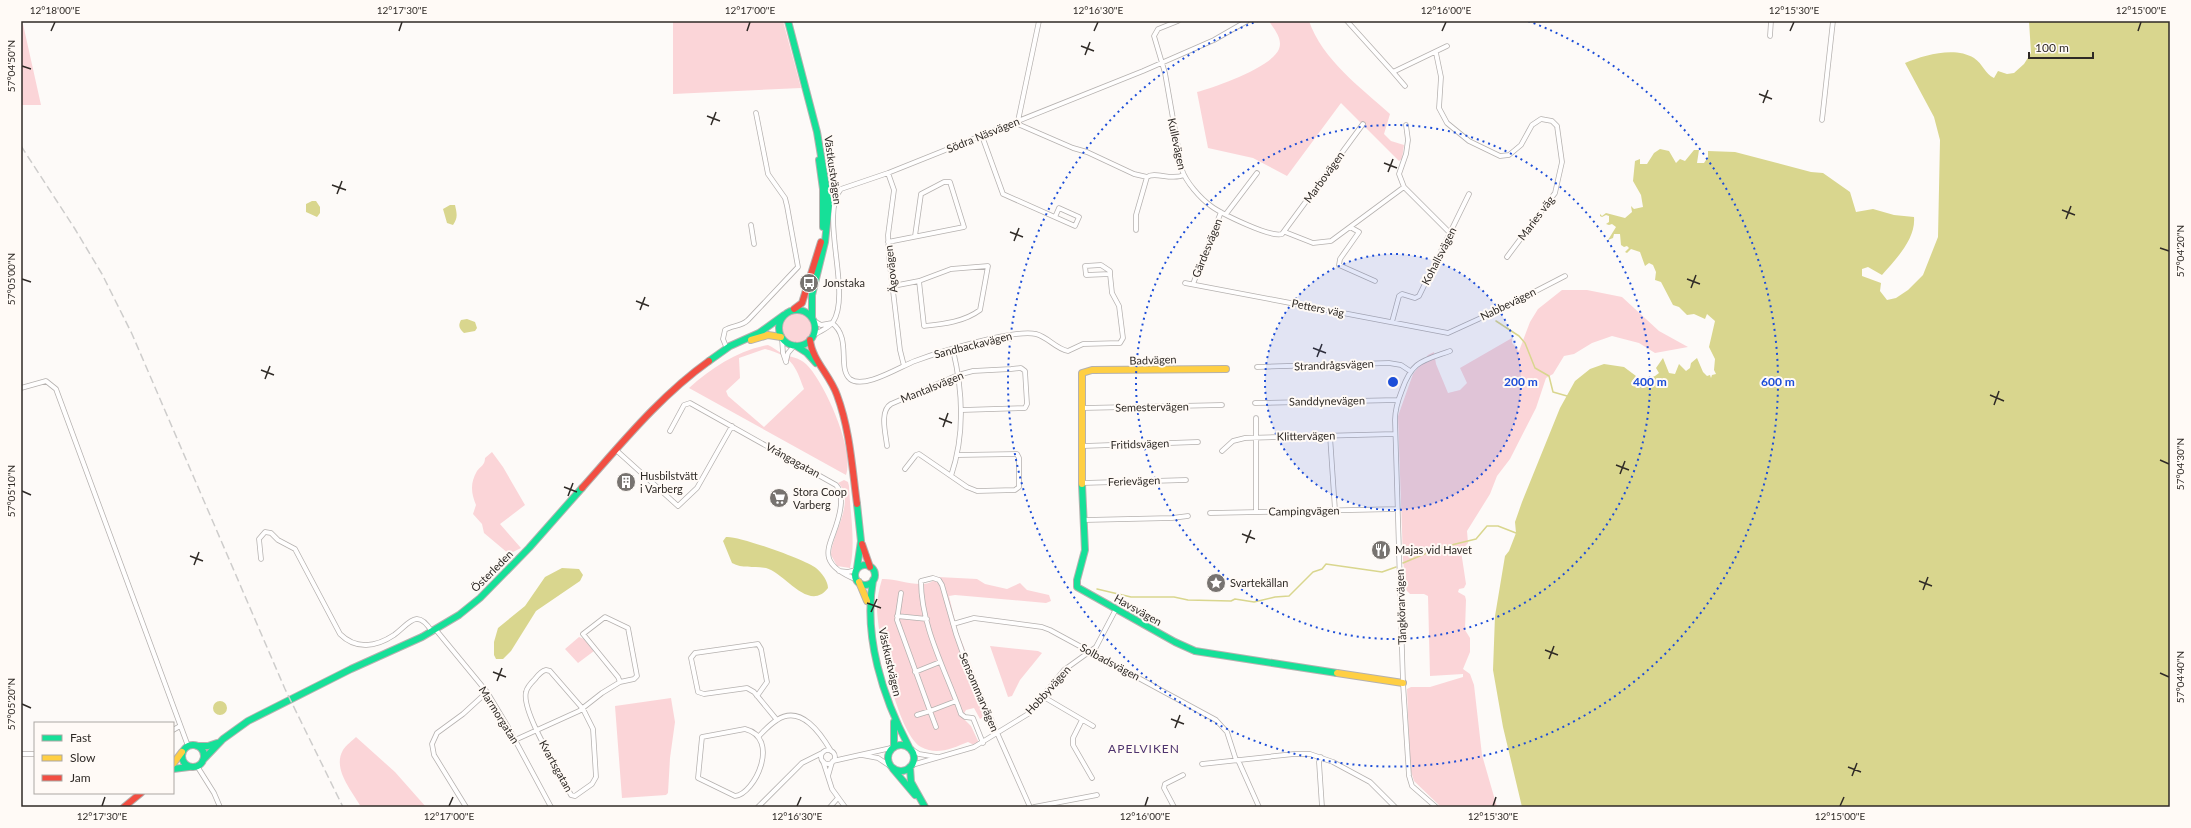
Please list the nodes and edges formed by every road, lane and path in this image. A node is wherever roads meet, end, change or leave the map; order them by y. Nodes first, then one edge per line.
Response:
1 (788, 21) edge
2 (1039, 21) edge
3 (1178, 21) edge
4 (1247, 21) edge
5 (1347, 21) edge
6 (1772, 21) edge
7 (1833, 21) edge
8 (1770, 36) dead end
9 (1446, 46) dead end
10 (1436, 53) junction
11 (1162, 62) junction
12 (802, 72) junction
13 (1393, 72) junction
14 (1405, 86) dead end
15 (756, 113) dead end
16 (1822, 120) dead end
17 (1018, 121) junction
18 (1363, 124) dead end
19 (1406, 125) dead end
20 (982, 136) junction
21 (888, 173) junction
22 (1257, 173) dead end
23 (1184, 175) junction
24 (1147, 177) junction
25 (1404, 187) junction
26 (1469, 194) dead end
27 (1224, 213) junction
28 (1055, 217) junction
29 (751, 225) dead end
30 (1350, 227) junction
31 (1136, 230) dead end
32 (1285, 232) junction
33 (1450, 233) junction
34 (915, 236) junction
35 (888, 242) junction
36 (754, 244) dead end
37 (1507, 257) dead end
38 (1110, 274) junction
39 (1565, 276) dead end
40 (919, 281) junction
41 (1375, 281) dead end
42 (1185, 283) dead end
43 (1193, 284) junction
44 (893, 286) junction
45 (794, 310) junction
46 (784, 315) junction
47 (813, 319) junction
48 (1392, 322) junction
49 (832, 323) junction
50 (1450, 333) joint
51 (782, 338) junction
52 (812, 338) junction
53 (795, 346) junction
54 (727, 349) junction
55 (952, 350) junction
56 (1450, 351) dead end
57 (904, 366) junction
58 (1257, 367) dead end
59 (1226, 368) dead end
60 (1410, 371) junction
61 (1082, 373) joint
62 (958, 375) junction
63 (21, 388) edge
64 (837, 394) junction
65 (1398, 400) junction
66 (1256, 403) dead end
67 (1222, 404) dead end
68 (1083, 408) junction
69 (962, 410) junction
70 (1256, 418) dead end
71 (732, 426) junction
72 (670, 431) dead end
73 (1395, 434) junction
74 (1330, 436) junction
75 (1257, 438) junction
76 (1198, 442) dead end
77 (887, 446) dead end
78 (1083, 446) junction
79 (616, 450) junction
80 (1222, 452) dead end
81 (958, 455) junction
82 (905, 469) dead end
83 (950, 476) junction
84 (1186, 480) dead end
85 (1082, 483) junction
86 (1398, 509) junction
87 (1335, 510) junction
88 (1256, 512) junction
89 (1210, 513) dead end
90 (1188, 516) dead end
91 (1085, 520) junction
92 (861, 541) junction
93 (261, 559) dead end
94 (870, 567) junction
95 (857, 569) junction
96 (837, 570) junction
97 (873, 580) junction
98 (858, 581) junction
99 (900, 593) dead end
100 (1116, 609) junction
101 (869, 611) junction
102 (897, 616) junction
103 (927, 619) junction
104 (953, 624) junction
105 (434, 631) junction
106 (1091, 652) junction
107 (940, 662) junction
108 (915, 672) junction
109 (620, 682) junction
110 (1403, 683) junction
111 (486, 692) junction
112 (757, 696) junction
113 (1042, 696) junction
114 (956, 701) junction
115 (583, 709) junction
116 (930, 711) junction
117 (917, 715) dead end
118 (893, 717) junction
119 (777, 720) junction
120 (1082, 720) junction
121 (180, 726) junction
122 (1093, 726) dead end
123 (936, 727) dead end
124 (174, 729) edge
125 (536, 730) junction
126 (996, 734) junction
127 (758, 737) junction
128 (515, 740) junction
129 (824, 740) junction
130 (221, 741) junction
131 (983, 742) junction
132 (188, 746) junction
133 (197, 746) junction
134 (892, 747) junction
135 (910, 748) junction
136 (183, 751) junction
137 (822, 752) junction
138 (832, 752) junction
139 (21, 754) edge
140 (34, 754) edge
141 (858, 755) junction
142 (848, 757) junction
143 (939, 757) junction
144 (1321, 757) junction
145 (812, 758) junction
146 (203, 760) junction
147 (822, 760) junction
148 (1237, 760) junction
149 (832, 761) junction
150 (174, 763) edge
151 (1202, 764) dead end
152 (198, 766) junction
153 (911, 766) junction
154 (190, 767) junction
155 (892, 767) junction
156 (174, 769) edge
157 (1183, 775) dead end
158 (828, 776) junction
159 (1092, 778) dead end
160 (140, 794) edge
161 (1097, 795) dead end
162 (837, 799) junction
163 (921, 801) junction
164 (124, 807) edge
165 (220, 807) edge
166 (466, 807) edge
167 (551, 807) edge
168 (758, 807) edge
169 (830, 807) edge
170 (845, 807) edge
171 (925, 807) edge
172 (1030, 807) edge
173 (1034, 807) edge
174 (1174, 807) edge
175 (1259, 807) edge
176 (1322, 807) edge
177 (1395, 807) edge
178 (1436, 807) edge

1 - 12 main road, Västkustvägen
2 - 17 street
3 - 11 street, Kullevägen
4 - 11 street, Södra Näsvägen
5 - 13 street
6 - 8 street
7 - 16 street
9 - 10 street
10 - 13 street
10 - 37 street, Maries väg
11 - 17 street, Södra Näsvägen
11 - 23 street, Kullevägen
12 - 45 main road, Västkustvägen
12 - 47 main road, Västkustvägen
13 - 14 street
15 - 54 street
17 - 20 street, Södra Näsvägen
17 - 24 street
18 - 32 street, Marbovägen
19 - 25 street
20 - 21 street, Södra Näsvägen
20 - 28 street
21 - 35 street, Ägovägen
21 - 49 street, Södra Näsvägen
22 - 27 street, Gärdesvägen
23 - 24 street
23 - 27 street, Kullevägen
24 - 31 street
25 - 30 street
25 - 33 street
26 - 33 street, Kohallsvägen
27 - 32 street, Kullevägen
27 - 43 street, Gärdesvägen
28 - 28 street
29 - 36 street
30 - 32 street
30 - 41 street
33 - 48 street, Kohallsvägen
34 - 34 street
34 - 35 street
35 - 44 street, Ägovägen
38 - 38 street
38 - 55 street, Sandbackavägen
39 - 50 street, Nabbevägen
40 - 40 street
40 - 44 street
42 - 43 street, Petters väg
43 - 48 street, Petters väg
44 - 57 street, Ägovägen
45 - 46 main road
45 - 47 main road
46 - 51 main road
46 - 54 main road, Österleden
47 - 49 street
47 - 52 main road
48 - 50 street, Petters väg
49 - 52 street
49 - 57 street, Sandbackavägen
51 - 53 main road
51 - 53 street
51 - 54 main road, Österleden
52 - 53 main road
52 - 64 main road, Västkustvägen
53 - 64 main road, Västkustvägen
54 - 79 main road, Österleden
55 - 57 street, Sandbackavägen
55 - 62 street
56 - 60 street
58 - 60 street, Strandrågsvägen
59 - 61 main road, Badvägen
60 - 65 street, Tångkörarvägen
61 - 68 main road, Havsvägen
62 - 69 street
62 - 69 street, Mantalsvägen
62 - 77 street, Mantalsvägen
63 - 121 street
64 - 92 main road, Västkustvägen
65 - 66 street, Sanddynevägen
65 - 73 street, Tångkörarvägen
67 - 68 street, Semestervägen
68 - 78 main road, Havsvägen
69 - 81 street
70 - 75 street
71 - 72 street, Vrångagatan
71 - 79 street
71 - 96 street, Vrångagatan
73 - 74 street, Klittervägen
73 - 86 street, Tångkörarvägen
74 - 75 street, Klittervägen
74 - 87 street
75 - 80 street, Klittervägen
75 - 88 street
76 - 78 street, Fritidsvägen
78 - 85 main road, Havsvägen
79 - 105 main road, Österleden
81 - 83 street
81 - 83 street
82 - 83 street
84 - 85 street, Ferievägen
85 - 91 main road, Havsvägen
86 - 87 street, Campingvägen
86 - 110 street, Tångkörarvägen
87 - 88 street, Campingvägen
88 - 89 street, Campingvägen
90 - 91 street
91 - 100 main road, Havsvägen
92 - 94 main road, Västkustvägen
92 - 95 main road, Västkustvägen
93 - 105 street, Marmorgatan
94 - 95 main road
94 - 97 main road, Västkustvägen
95 - 96 street
95 - 98 main road, Västkustvägen
96 - 98 street
97 - 98 main road
97 - 101 main road, Västkustvägen
98 - 101 main road, Västkustvägen
99 - 102 street
100 - 106 street, Hobbyvägen
100 - 110 main road, Havsvägen
101 - 118 main road, Västkustvägen
102 - 103 street
102 - 108 street
103 - 104 street, Sensommarvägen
103 - 107 street
104 - 106 street, Solbadsvägen
104 - 126 street, Sensommarvägen
105 - 111 street, Marmorgatan
105 - 130 main road, Österleden
106 - 113 street, Hobbyvägen
106 - 148 street, Solbadsvägen
107 - 108 street
107 - 114 street
108 - 116 street
109 - 109 street
109 - 115 street
110 - 178 street, Tångkörarvägen
111 - 128 street, Marmorgatan
111 - 166 street
112 - 112 street
112 - 119 street
113 - 120 street
113 - 126 street, Hobbyvägen
114 - 116 street
114 - 131 street
115 - 125 street
115 - 125 street
115 - 125 street, Kvartsgatan
116 - 117 street
116 - 123 street
118 - 134 main road, Västkustvägen
118 - 135 main road, Västkustvägen
119 - 127 street
119 - 129 street
120 - 122 street
120 - 159 street
121 - 124 street
121 - 132 street
125 - 128 street
126 - 131 street, Hobbyvägen
126 - 172 street, Sensommarvägen
127 - 127 street
128 - 167 street, Marmorgatan
129 - 137 street
129 - 138 street
130 - 133 main road, Österleden
130 - 146 main road, Österleden
131 - 143 street, Hobbyvägen
132 - 133 main road, Österleden
132 - 136 main road
133 - 146 main road
134 - 135 main road
134 - 141 street
134 - 155 main road
135 - 143 street, Hobbyvägen
135 - 153 main road
136 - 150 main road
136 - 154 main road
137 - 138 street
137 - 145 street
137 - 147 street
138 - 142 street
138 - 149 street
139 - 140 street
141 - 142 street
141 - 155 street
142 - 149 street
143 - 153 street, Hobbyvägen
144 - 148 street
144 - 176 street
144 - 177 street
145 - 147 street
145 - 168 street
146 - 152 main road, Österleden
147 - 149 street
147 - 158 street
148 - 151 street
148 - 175 street, Solbadsvägen
149 - 158 street
152 - 154 main road
152 - 165 street
153 - 155 main road
153 - 163 main road
154 - 156 main road
155 - 163 main road
157 - 174 street
158 - 162 street
160 - 164 main road
161 - 173 street
162 - 169 street
162 - 170 street
163 - 171 main road

